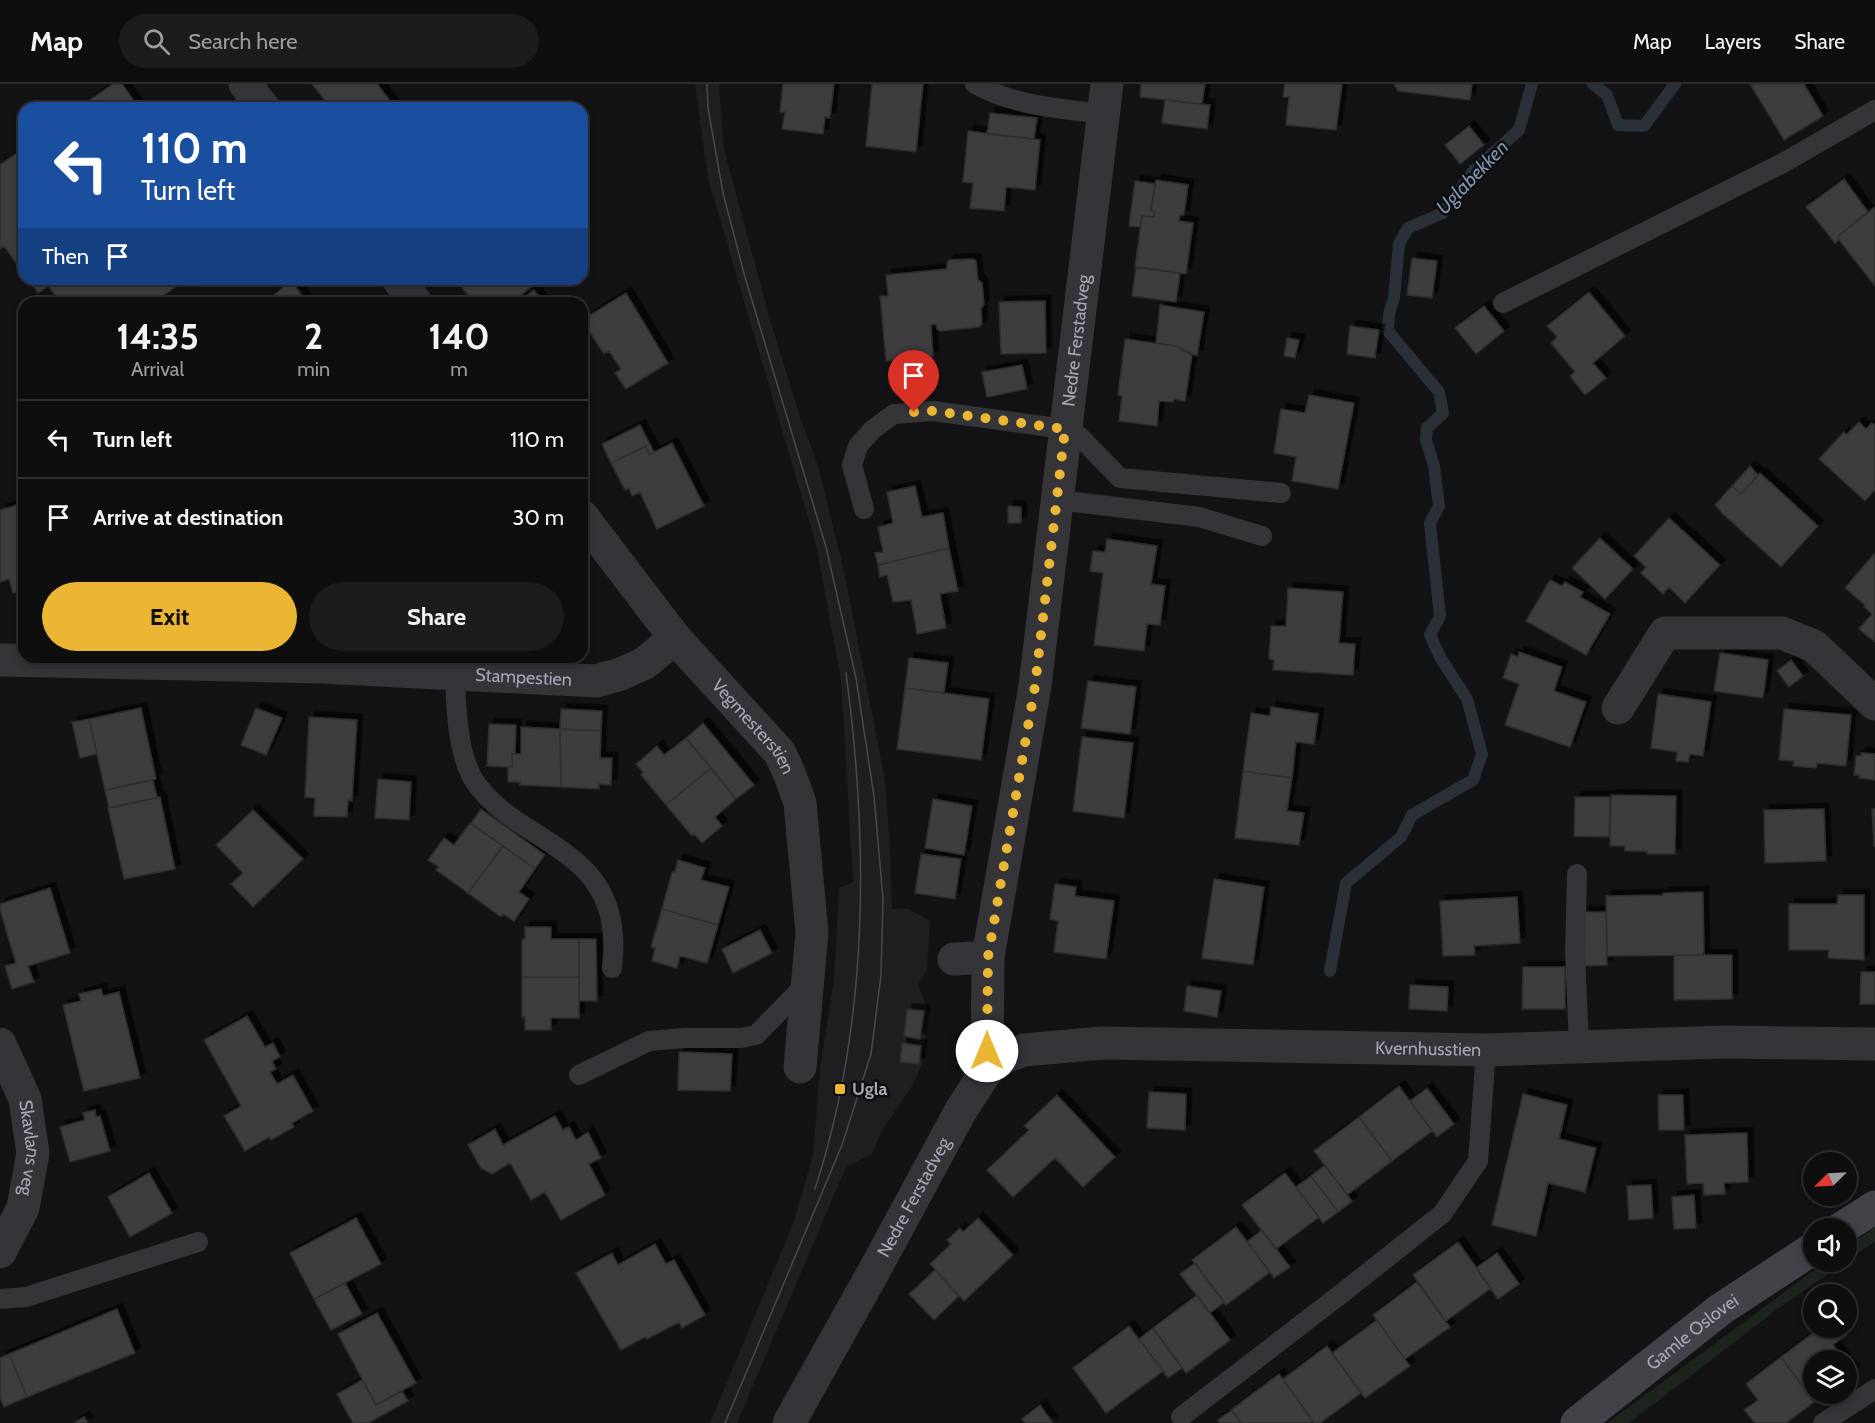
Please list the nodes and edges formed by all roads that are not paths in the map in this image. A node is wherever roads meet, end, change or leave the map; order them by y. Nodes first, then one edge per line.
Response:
1 (245, 84) edge
2 (975, 84) edge
3 (1105, 99) edge
4 (259, 102) edge
5 (1875, 110) edge
6 (1503, 303) dead end
7 (1065, 429) junction
8 (1281, 493) dead end
9 (1058, 500) junction
10 (864, 509) dead end
11 (588, 524) edge
12 (1262, 536) dead end
13 (675, 638) junction
14 (0, 660) edge
15 (18, 660) edge
16 (138, 663) edge
17 (455, 674) junction
18 (1875, 704) edge
19 (1618, 708) dead end
20 (1577, 873) dead end
21 (988, 957) junction
22 (954, 959) dead end
23 (612, 968) dead end
24 (808, 982) junction
25 (0, 1044) edge
26 (1875, 1044) edge
27 (1579, 1047) junction
28 (1486, 1050) junction
29 (801, 1067) dead end
30 (987, 1070) junction
31 (579, 1075) dead end
32 (1875, 1207) edge
33 (1857, 1218) edge
34 (198, 1242) dead end
35 (0, 1252) edge
36 (1803, 1255) edge
37 (0, 1299) edge
38 (1875, 1389) edge
39 (1181, 1417) dead end
40 (789, 1423) edge
41 (1576, 1423) edge
42 (1823, 1423) edge

1 - 4 street
2 - 3 lane, Nedre Ferstadveg
3 - 7 street, Nedre Ferstadveg
5 - 6 lane
7 - 8 lane
7 - 9 street, Nedre Ferstadveg
7 - 10 lane
9 - 12 lane
9 - 21 street, Nedre Ferstadveg
11 - 13 street, Vegmesterstien
13 - 17 street, Stampestien
13 - 24 street, Vegmesterstien
14 - 15 street, Stampestien
16 - 17 street, Stampestien
17 - 23 lane
18 - 19 street
20 - 27 lane
21 - 22 street
21 - 30 street, Nedre Ferstadveg
24 - 29 street, Vegmesterstien
24 - 31 lane
25 - 35 street, Skavlans veg
26 - 27 street, Kvernhusstien
27 - 28 street, Kvernhusstien
28 - 30 street, Kvernhusstien
28 - 39 lane
30 - 40 street, Nedre Ferstadveg
32 - 33 street
34 - 37 lane
36 - 41 street, Gamle Oslovei
38 - 42 lane

